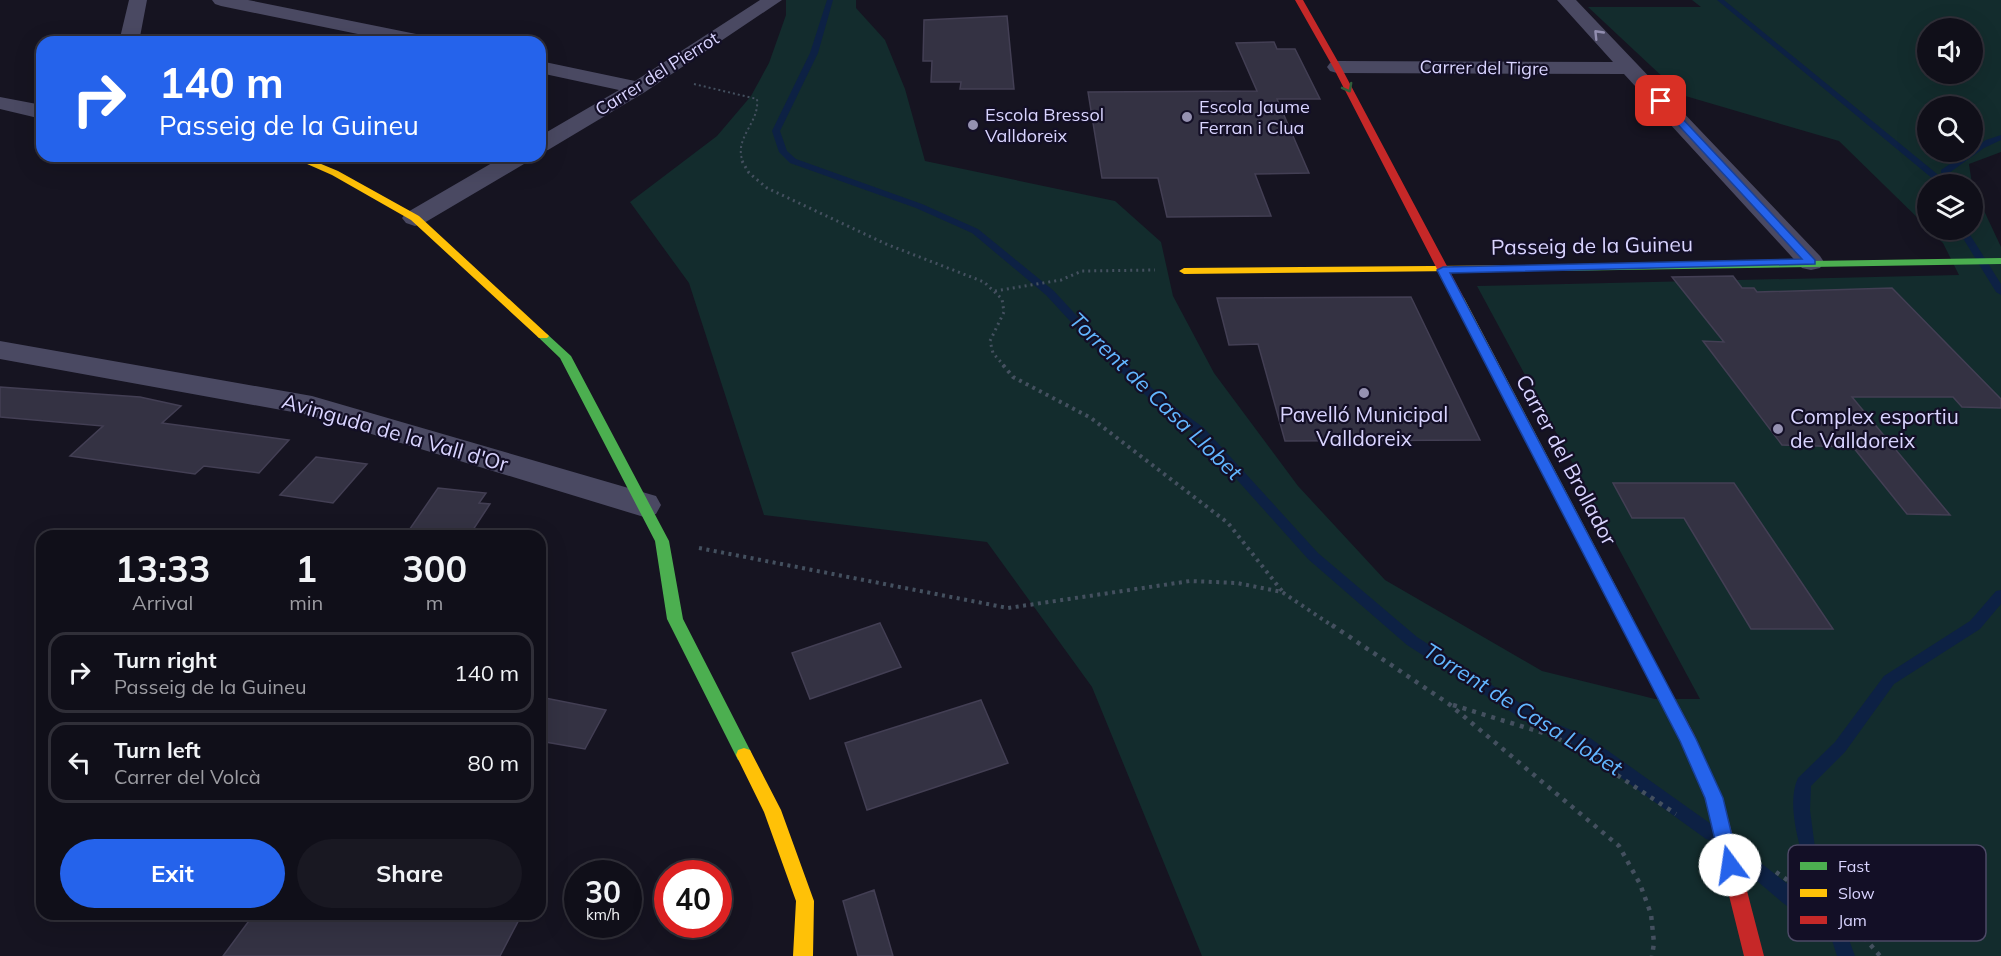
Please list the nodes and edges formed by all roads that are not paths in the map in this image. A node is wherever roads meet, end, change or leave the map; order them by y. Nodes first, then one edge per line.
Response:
1 (138, 0) edge
2 (221, 0) edge
3 (773, 0) edge
4 (1299, 0) edge
5 (1566, 0) edge
6 (130, 36) edge
7 (397, 36) edge
8 (1337, 67) junction
9 (546, 68) edge
10 (1631, 68) junction
11 (638, 88) junction
12 (0, 103) edge
13 (36, 111) edge
14 (546, 142) edge
15 (308, 162) edge
16 (511, 162) edge
17 (415, 218) junction
18 (1999, 261) edge
19 (1811, 262) junction
20 (1443, 270) junction
21 (1184, 271) road end
22 (0, 350) edge
23 (644, 505) junction
24 (803, 956) edge
25 (1754, 956) edge

1 - 6 street
2 - 7 street
3 - 11 street, Carrer del Pierrot
4 - 8 street, Carrer del Brollador
10 -> 5 street
8 - 10 street, Carrer del Tigre
8 -> 20 street, Carrer del Brollador
9 - 11 street
10 - 19 street
11 - 14 street, Carrer del Pierrot
12 - 13 street
15 - 17 street
16 - 17 street
17 - 23 street
18 - 19 street, Passeig de la Guineu
19 - 20 street, Passeig de la Guineu
20 - 21 street, Passeig de la Guineu
20 - 25 street, Carrer del Brollador
22 - 23 street, Avinguda de la Vall d'Or
23 - 24 street

